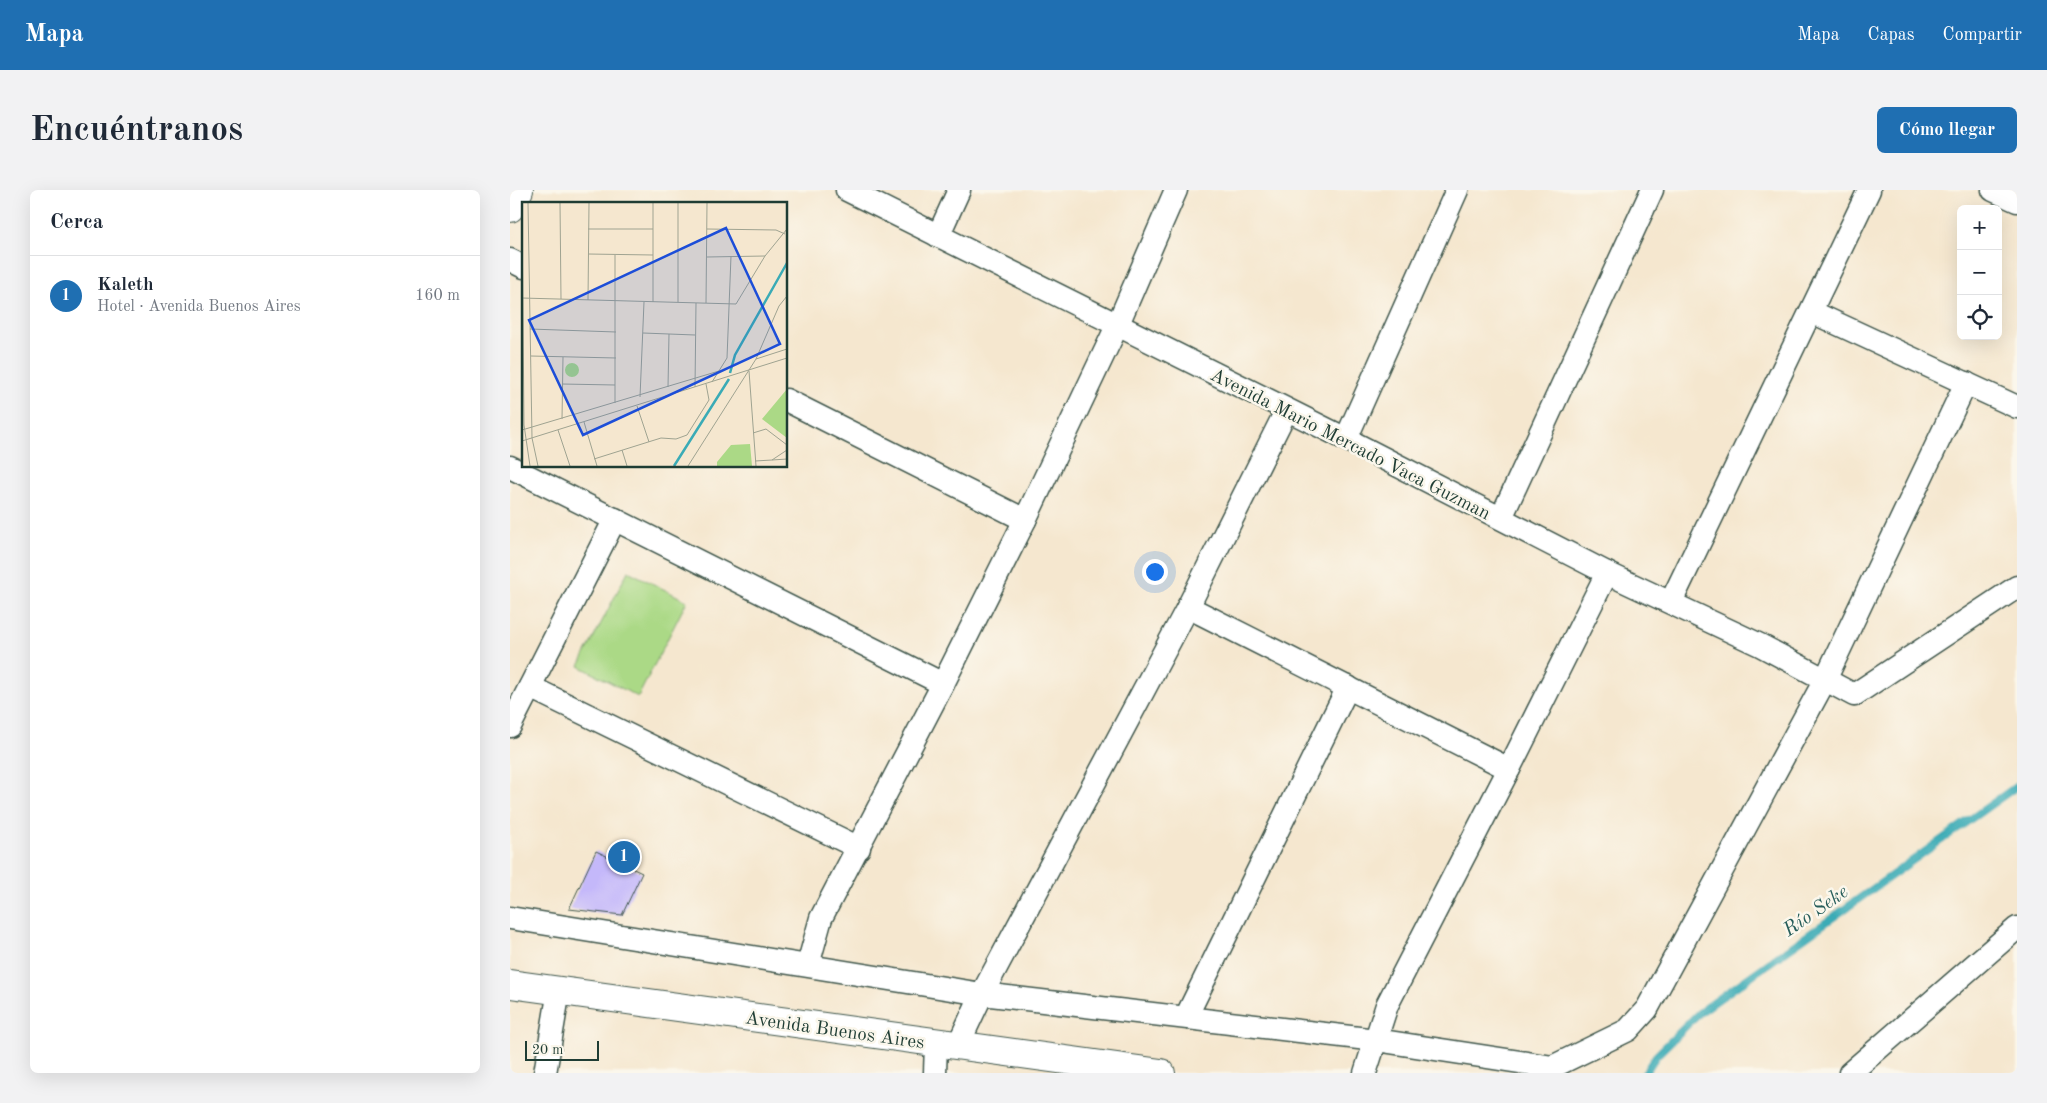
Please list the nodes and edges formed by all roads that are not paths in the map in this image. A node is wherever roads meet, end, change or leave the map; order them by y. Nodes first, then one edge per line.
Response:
1 (519, 190) edge
2 (847, 190) edge
3 (959, 190) edge
4 (1176, 190) edge
5 (1457, 190) edge
6 (1652, 190) edge
7 (1869, 190) edge
8 (1993, 190) edge
9 (2017, 201) edge
10 (510, 208) edge
11 (938, 236) junction
12 (510, 260) edge
13 (522, 266) edge
14 (1812, 312) junction
15 (1117, 326) junction
16 (1966, 383) junction
17 (788, 401) edge
18 (2017, 407) edge
19 (1286, 411) junction
20 (1346, 439) junction
21 (510, 466) edge
22 (1501, 518) junction
23 (615, 519) junction
24 (1025, 520) junction
25 (1607, 573) junction
26 (2017, 587) edge
27 (1671, 602) junction
28 (1188, 607) junction
29 (1825, 680) junction
30 (943, 684) junction
31 (530, 687) junction
32 (1348, 687) junction
33 (510, 726) edge
34 (1509, 769) junction
35 (860, 848) junction
36 (510, 918) edge
37 (2017, 928) edge
38 (808, 965) junction
39 (510, 984) edge
40 (559, 990) junction
41 (982, 994) junction
42 (1186, 1016) junction
43 (1376, 1040) junction
44 (947, 1044) junction
45 (1546, 1070) edge
46 (544, 1073) edge
47 (935, 1073) edge
48 (1161, 1073) edge
49 (1365, 1073) edge
50 (1850, 1073) edge

1 - 10 main road
2 - 11 street, Avenida Mario Mercado Vaca Guzman
3 - 11 street
4 - 15 street
5 - 20 street
6 - 22 street
7 - 14 street
8 - 9 street
11 - 15 street, Avenida Mario Mercado Vaca Guzman
12 - 13 street
14 - 16 street
14 - 27 street
15 - 19 street, Avenida Mario Mercado Vaca Guzman
15 - 24 street
16 - 18 street
16 - 29 street
17 - 24 street
19 - 20 street, Avenida Mario Mercado Vaca Guzman
19 - 28 street
20 - 22 street, Avenida Mario Mercado Vaca Guzman
21 - 23 street
22 - 25 street, Avenida Mario Mercado Vaca Guzman
23 - 30 street
23 - 31 street
24 - 30 street
25 - 27 street, Avenida Mario Mercado Vaca Guzman
25 - 34 street
26 - 29 street, Avenida Mario Mercado Vaca Guzman
27 - 29 street, Avenida Mario Mercado Vaca Guzman
28 - 32 street
28 - 41 street
29 - 45 street
30 - 35 street
31 - 33 street
31 - 35 street
32 - 34 street
32 - 42 street
34 - 43 street
35 - 38 street
36 - 38 street
37 - 50 street
38 - 41 street
39 - 40 main road, Avenida Buenos Aires
40 - 44 main road, Avenida Buenos Aires
40 - 46 street
41 - 42 street
41 - 44 street
42 - 43 street
43 - 45 street
43 - 49 street
44 - 47 street
44 - 48 main road, Avenida Buenos Aires

